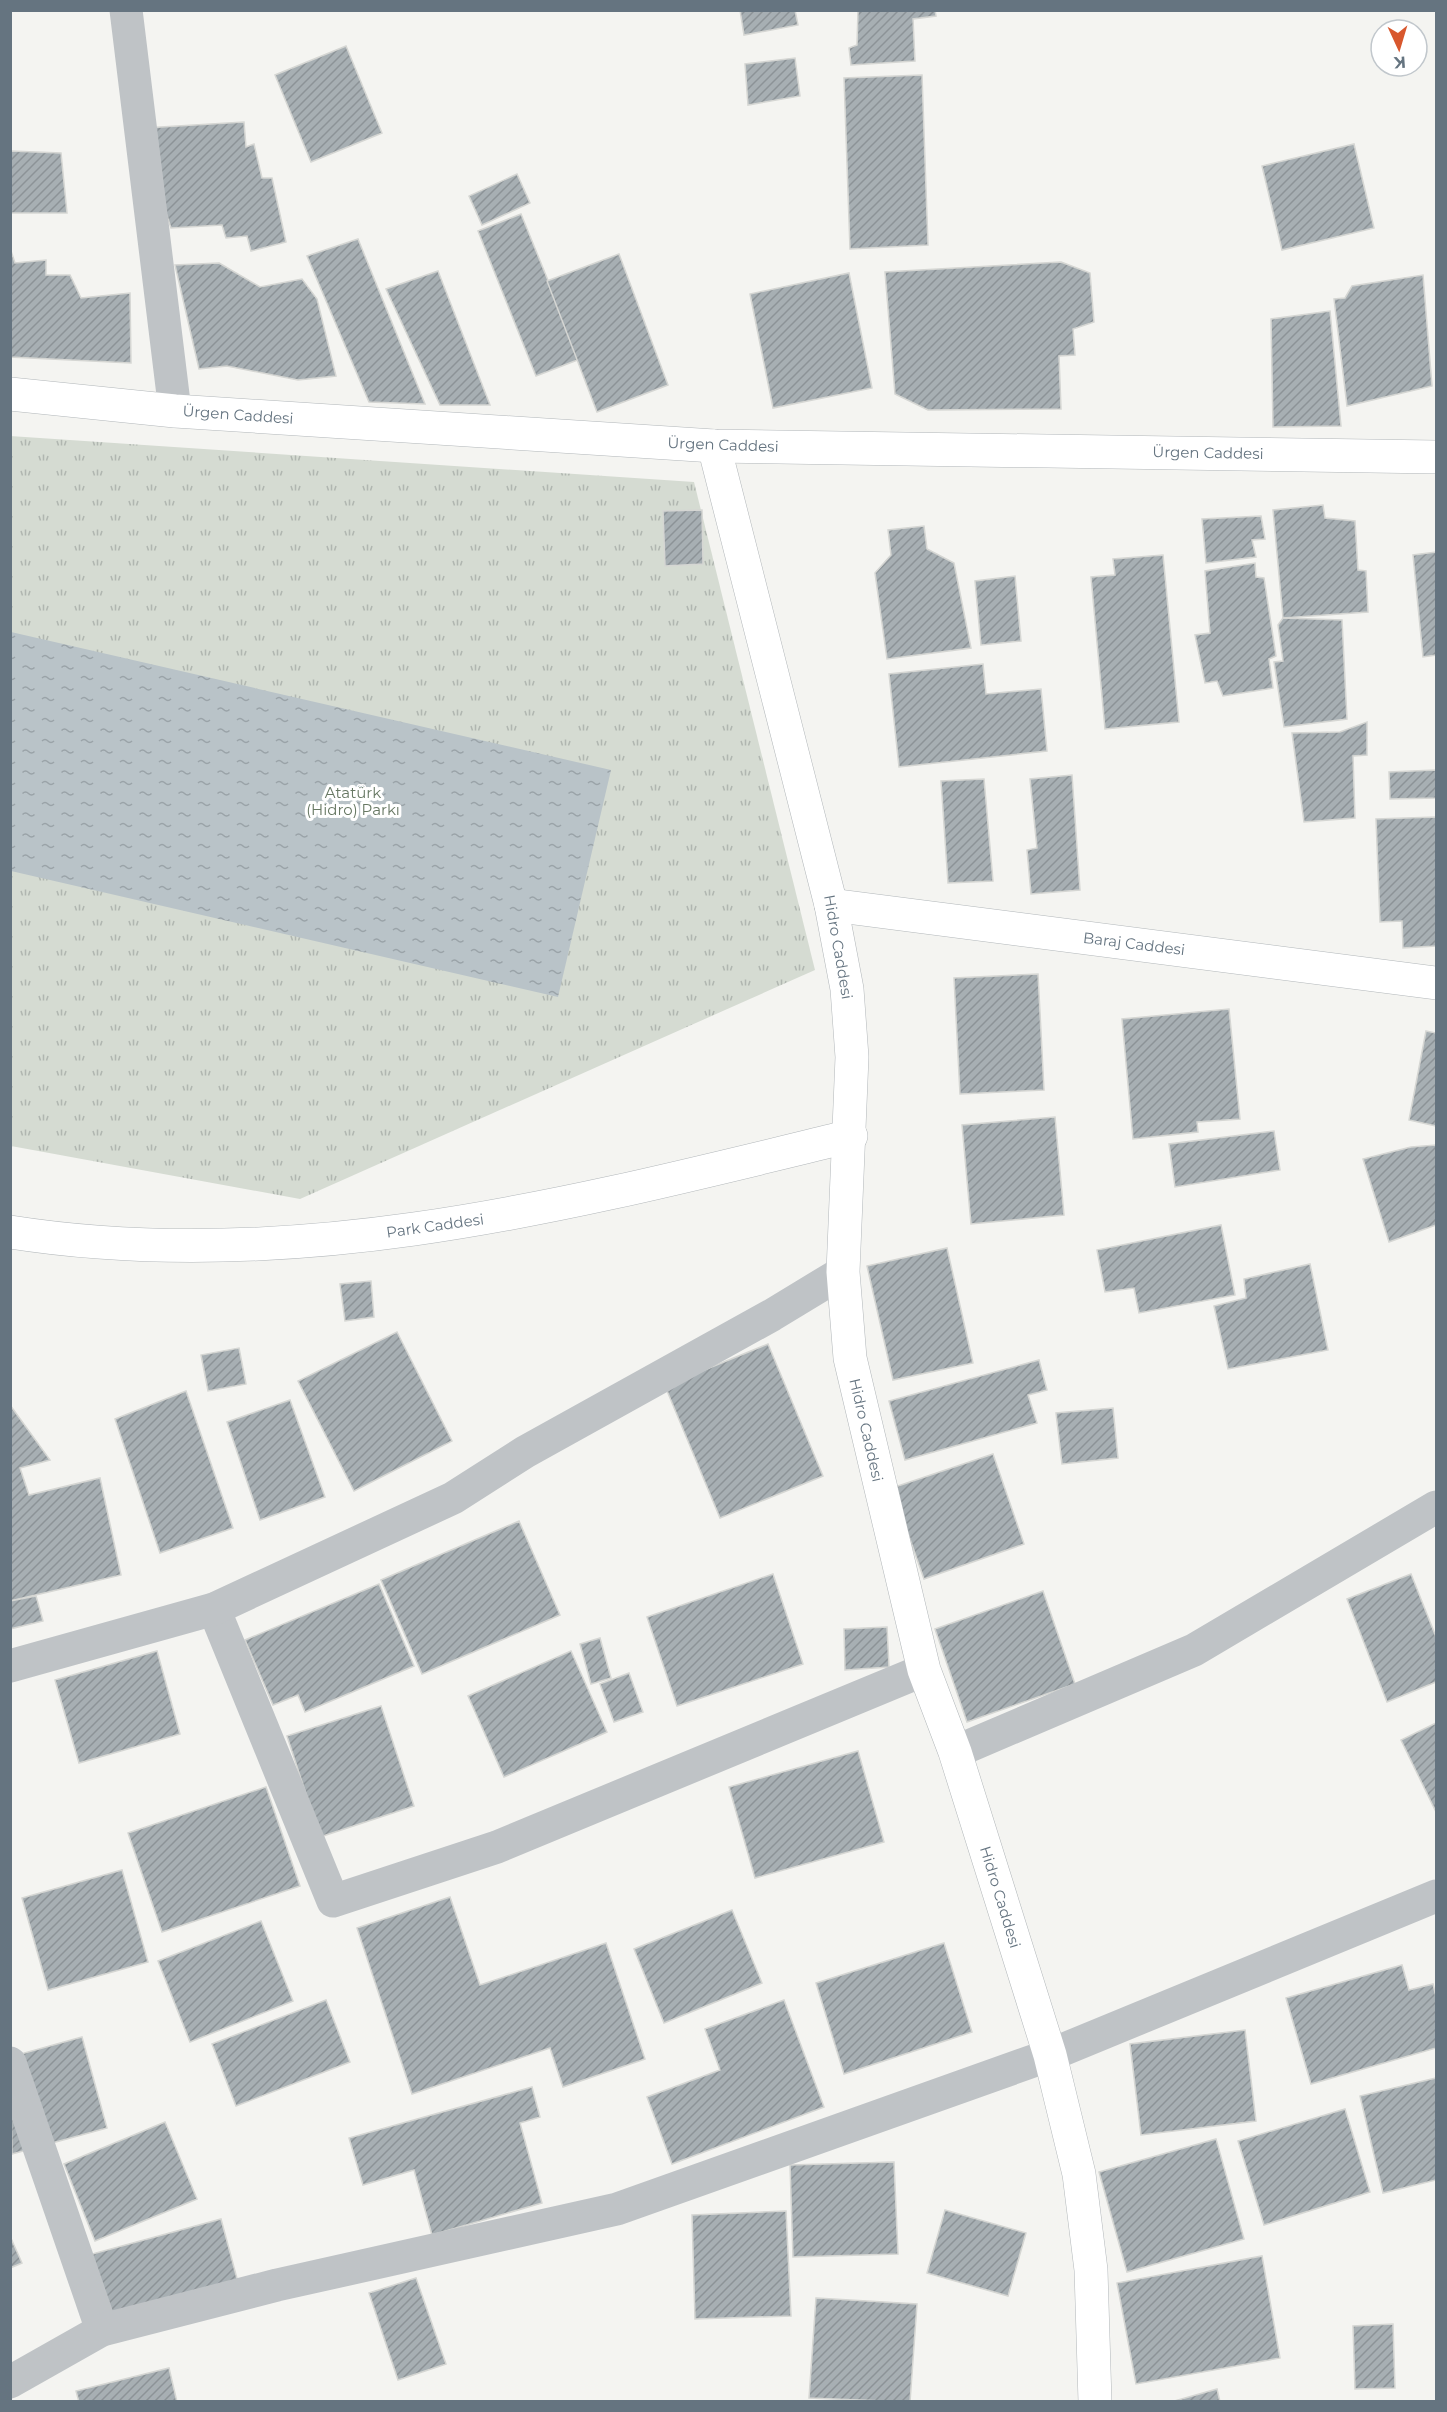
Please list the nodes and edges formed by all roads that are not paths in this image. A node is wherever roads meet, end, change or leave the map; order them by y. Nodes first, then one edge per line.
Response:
1 (126, 10) edge
2 (10, 394) edge
3 (175, 411) junction
4 (714, 446) junction
5 (1437, 457) edge
6 (831, 905) junction
7 (1437, 983) edge
8 (851, 1136) junction
9 (10, 1232) edge
10 (843, 1272) junction
11 (1437, 1507) edge
12 (214, 1609) junction
13 (10, 1666) edge
14 (924, 1670) junction
15 (955, 1752) junction
16 (1437, 1896) edge
17 (1050, 2055) junction
18 (10, 2063) edge
19 (102, 2330) junction
20 (10, 2382) edge
21 (1095, 2402) edge

1 - 3 street
2 - 3 street, Ürgen Caddesi
3 - 4 street, Ürgen Caddesi
4 - 5 street, Ürgen Caddesi
4 - 6 street, Hidro Caddesi
6 - 7 street, Baraj Caddesi
6 - 8 street, Hidro Caddesi
8 - 9 street, Park Caddesi
8 - 10 street, Hidro Caddesi
10 - 12 street
10 - 14 street, Hidro Caddesi
11 - 15 street
12 - 13 street
12 - 14 street
14 - 15 street, Hidro Caddesi
15 - 17 street, Hidro Caddesi
16 - 17 street
17 - 19 street
17 - 21 street, Hidro Caddesi
18 - 19 street
19 - 20 street

